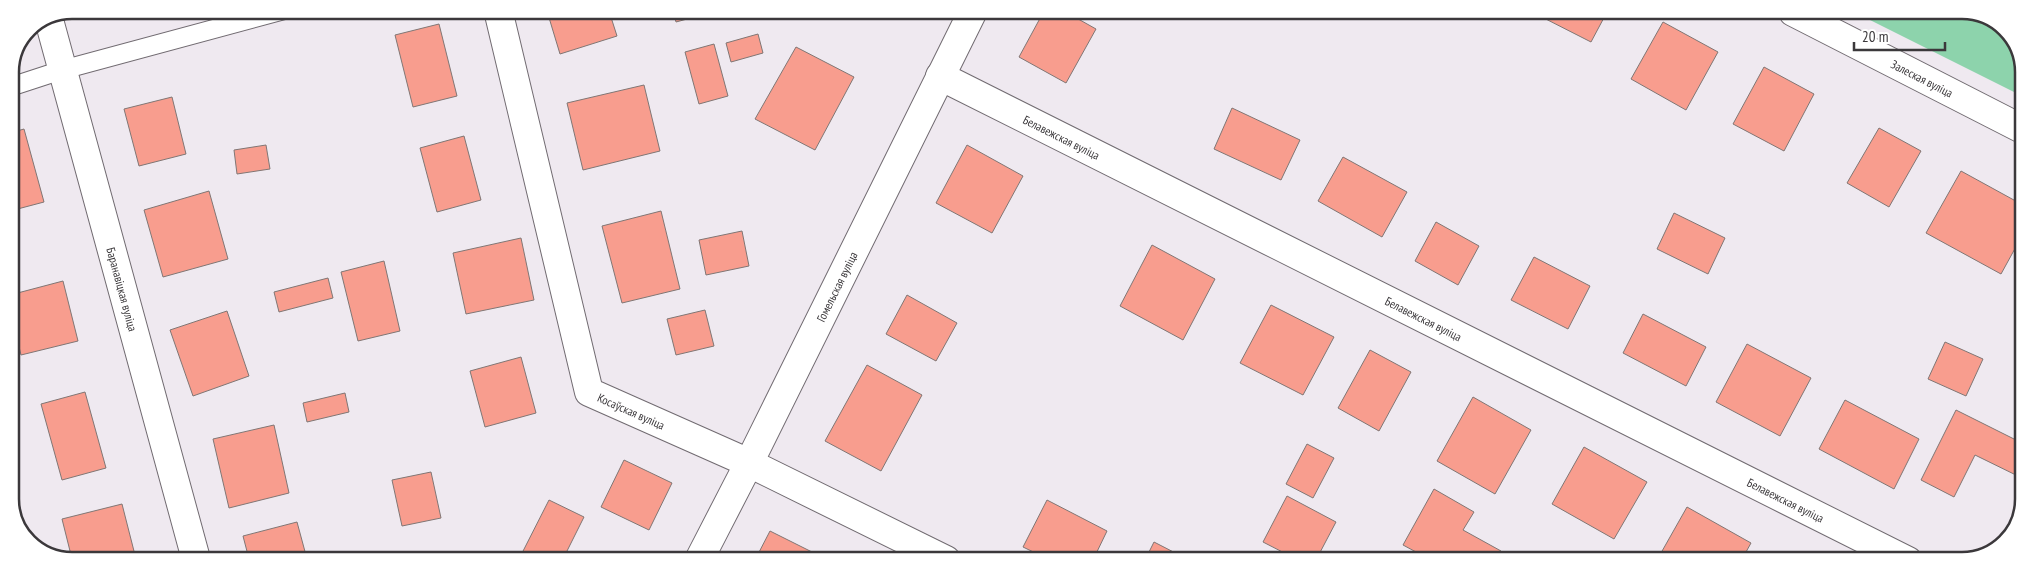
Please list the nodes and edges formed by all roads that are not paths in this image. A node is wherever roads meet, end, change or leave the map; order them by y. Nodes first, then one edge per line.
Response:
1 (251, 19) edge
2 (500, 19) edge
3 (969, 19) edge
4 (1807, 19) edge
5 (50, 24) edge
6 (62, 70) junction
7 (940, 76) junction
8 (19, 84) edge
9 (2015, 125) edge
10 (749, 463) junction
11 (194, 552) edge
12 (703, 552) edge
13 (930, 552) edge
14 (1890, 552) edge

1 - 6 lane
2 - 10 street, Косаўская вуліца
3 - 7 street, Гомельская вуліца
4 - 9 street, Залеская вуліца
5 - 6 street, Баранавіцкая вуліца
6 - 8 lane
6 - 11 street, Баранавіцкая вуліца
7 - 10 street, Гомельская вуліца
7 - 14 street, Белавежская вуліца
10 - 12 street, Гомельская вуліца
10 - 13 street, Косаўская вуліца

